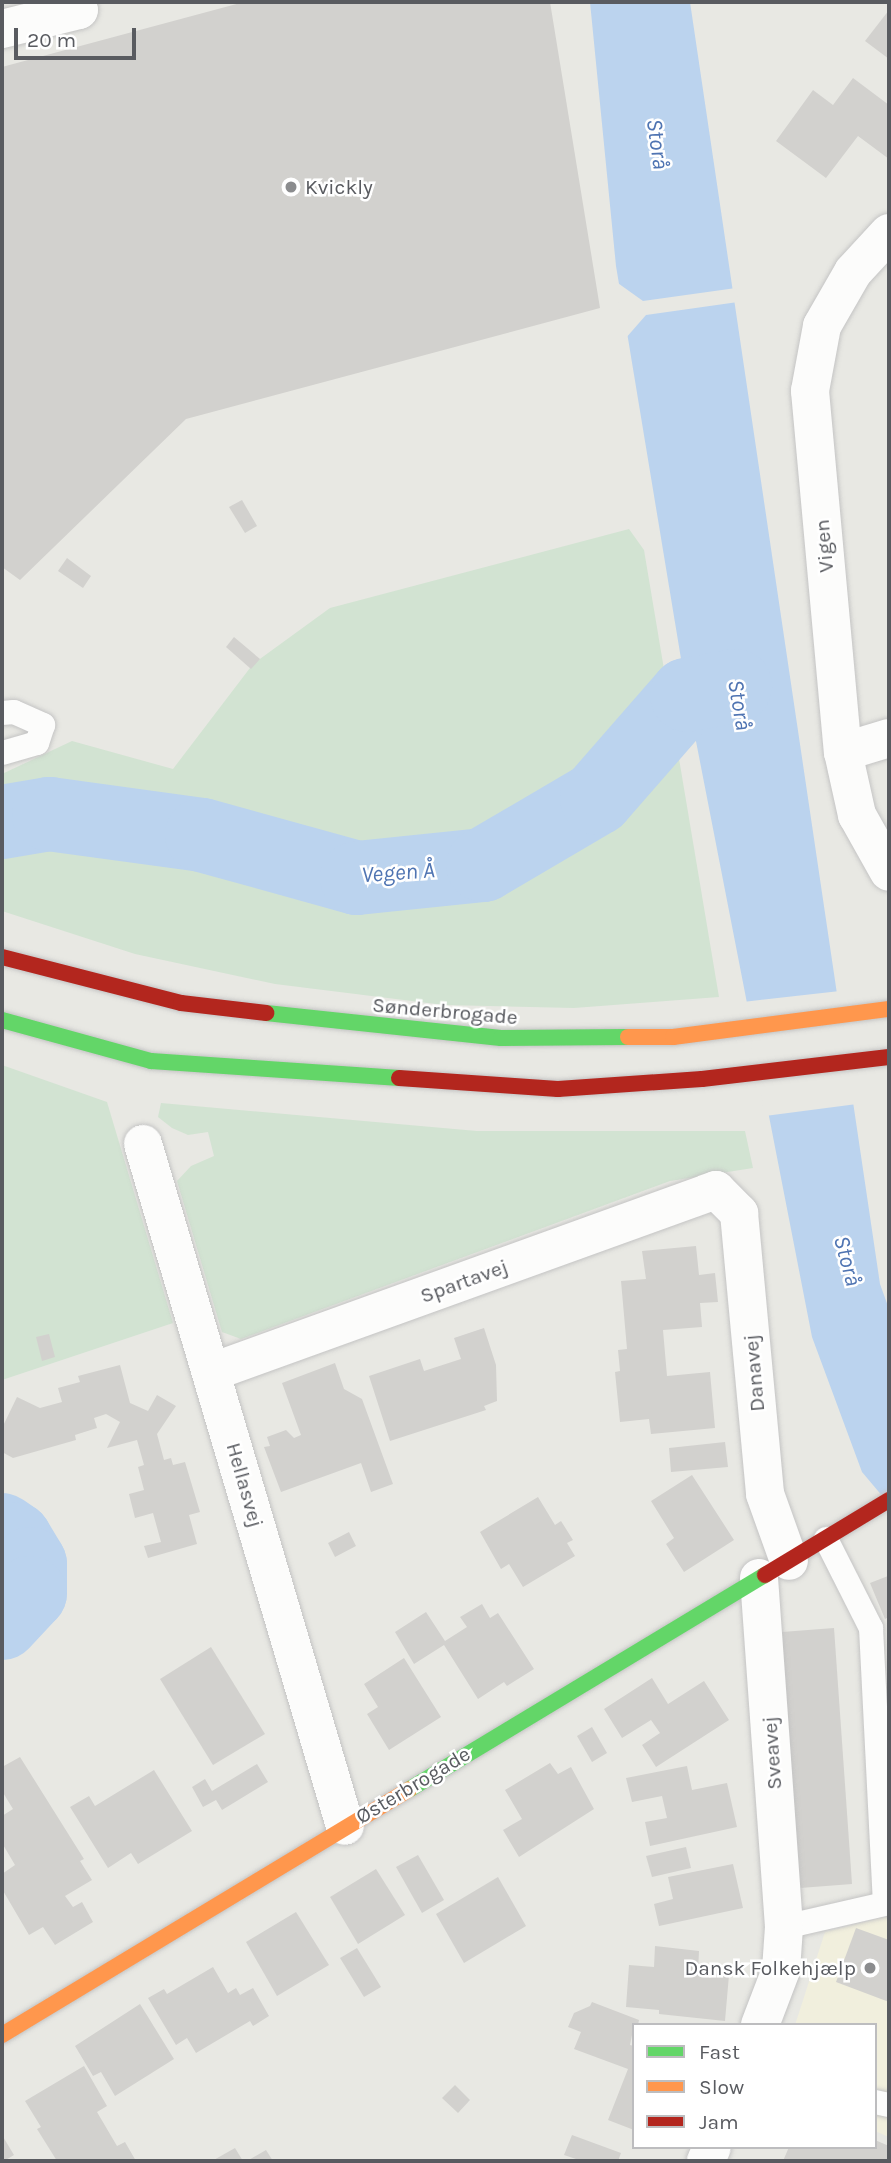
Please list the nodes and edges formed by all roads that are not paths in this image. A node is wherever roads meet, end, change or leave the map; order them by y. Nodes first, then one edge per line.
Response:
1 (76, 2) edge
2 (2, 29) edge
3 (889, 233) edge
4 (2, 713) edge
5 (889, 737) edge
6 (843, 752) junction
7 (2, 753) edge
8 (889, 872) edge
9 (2, 957) edge
10 (887, 1009) edge
11 (2, 1020) edge
12 (889, 1057) edge
13 (143, 1144) dead end
14 (716, 1190) joint
15 (212, 1372) junction
16 (889, 1500) edge
17 (826, 1539) junction
18 (774, 1570) junction
19 (345, 1826) junction
20 (887, 1903) edge
21 (784, 1927) junction
22 (761, 2023) edge
23 (2, 2035) edge

1 - 2 street
3 - 6 street, Vigen
4 - 7 lane
5 - 6 street
6 - 8 street, Vigen
9 - 10 street, Sønderbrogade
11 - 12 street
13 - 15 street, Hellasvej
14 - 15 street, Spartavej
14 - 18 street, Danavej
15 - 19 street, Hellasvej
16 - 17 street, Østerbrogade
17 - 18 street, Østerbrogade
17 - 20 lane
18 - 19 street, Østerbrogade
18 - 21 street, Sveavej
19 - 23 street, Østerbrogade
20 - 21 lane
21 - 22 street, Sveavej

